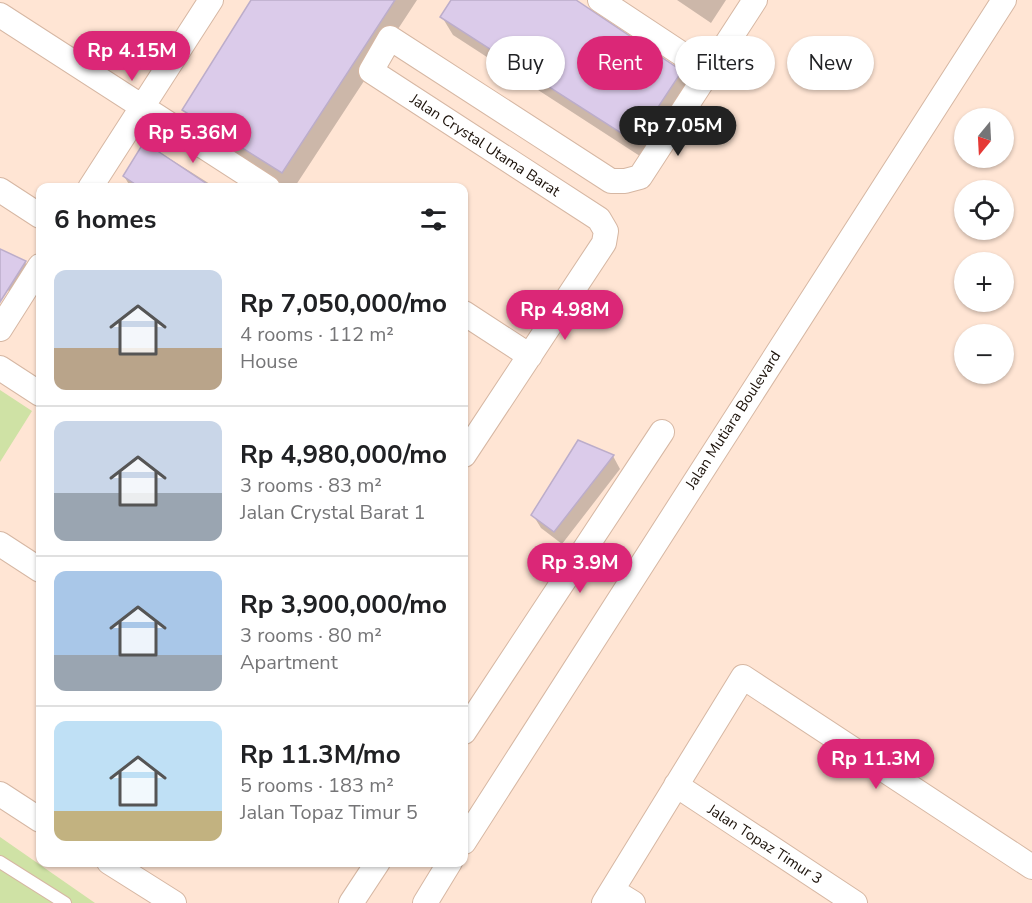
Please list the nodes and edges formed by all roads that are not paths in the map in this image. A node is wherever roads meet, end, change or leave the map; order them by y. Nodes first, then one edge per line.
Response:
1 (211, 0) edge
2 (600, 0) edge
3 (755, 0) edge
4 (1004, 0) edge
5 (0, 15) edge
6 (732, 36) edge
7 (675, 50) edge
8 (697, 90) edge
9 (142, 106) junction
10 (93, 183) edge
11 (260, 183) edge
12 (0, 190) edge
13 (36, 213) edge
14 (36, 272) edge
15 (468, 316) edge
16 (0, 329) edge
17 (530, 356) junction
18 (0, 369) edge
19 (36, 392) edge
20 (662, 432) dead end
21 (468, 449) edge
22 (0, 544) edge
23 (36, 567) edge
24 (468, 726) edge
25 (676, 785) junction
26 (0, 794) edge
27 (36, 817) edge
28 (468, 836) edge
29 (0, 862) edge
30 (117, 867) edge
31 (375, 867) edge
32 (447, 867) edge
33 (1032, 867) edge
34 (608, 896) edge
35 (65, 903) edge
36 (174, 903) edge
37 (351, 903) edge
38 (424, 903) edge
39 (633, 903) edge
40 (855, 903) edge

1 - 9 street
2 - 7 street
3 - 6 street
4 - 28 street, Jalan Mutiara Boulevard
5 - 9 street
8 - 17 street, Jalan Crystal Utama Barat
9 - 10 street
9 - 11 street
12 - 13 street
14 - 16 street
15 - 17 street
17 - 21 street
18 - 19 street
20 - 24 street
22 - 23 street
25 - 33 street
25 - 34 street
25 - 40 street, Jalan Topaz Timur 3
26 - 27 street
29 - 35 lane
30 - 36 street
31 - 37 street
32 - 38 street
34 - 39 street

